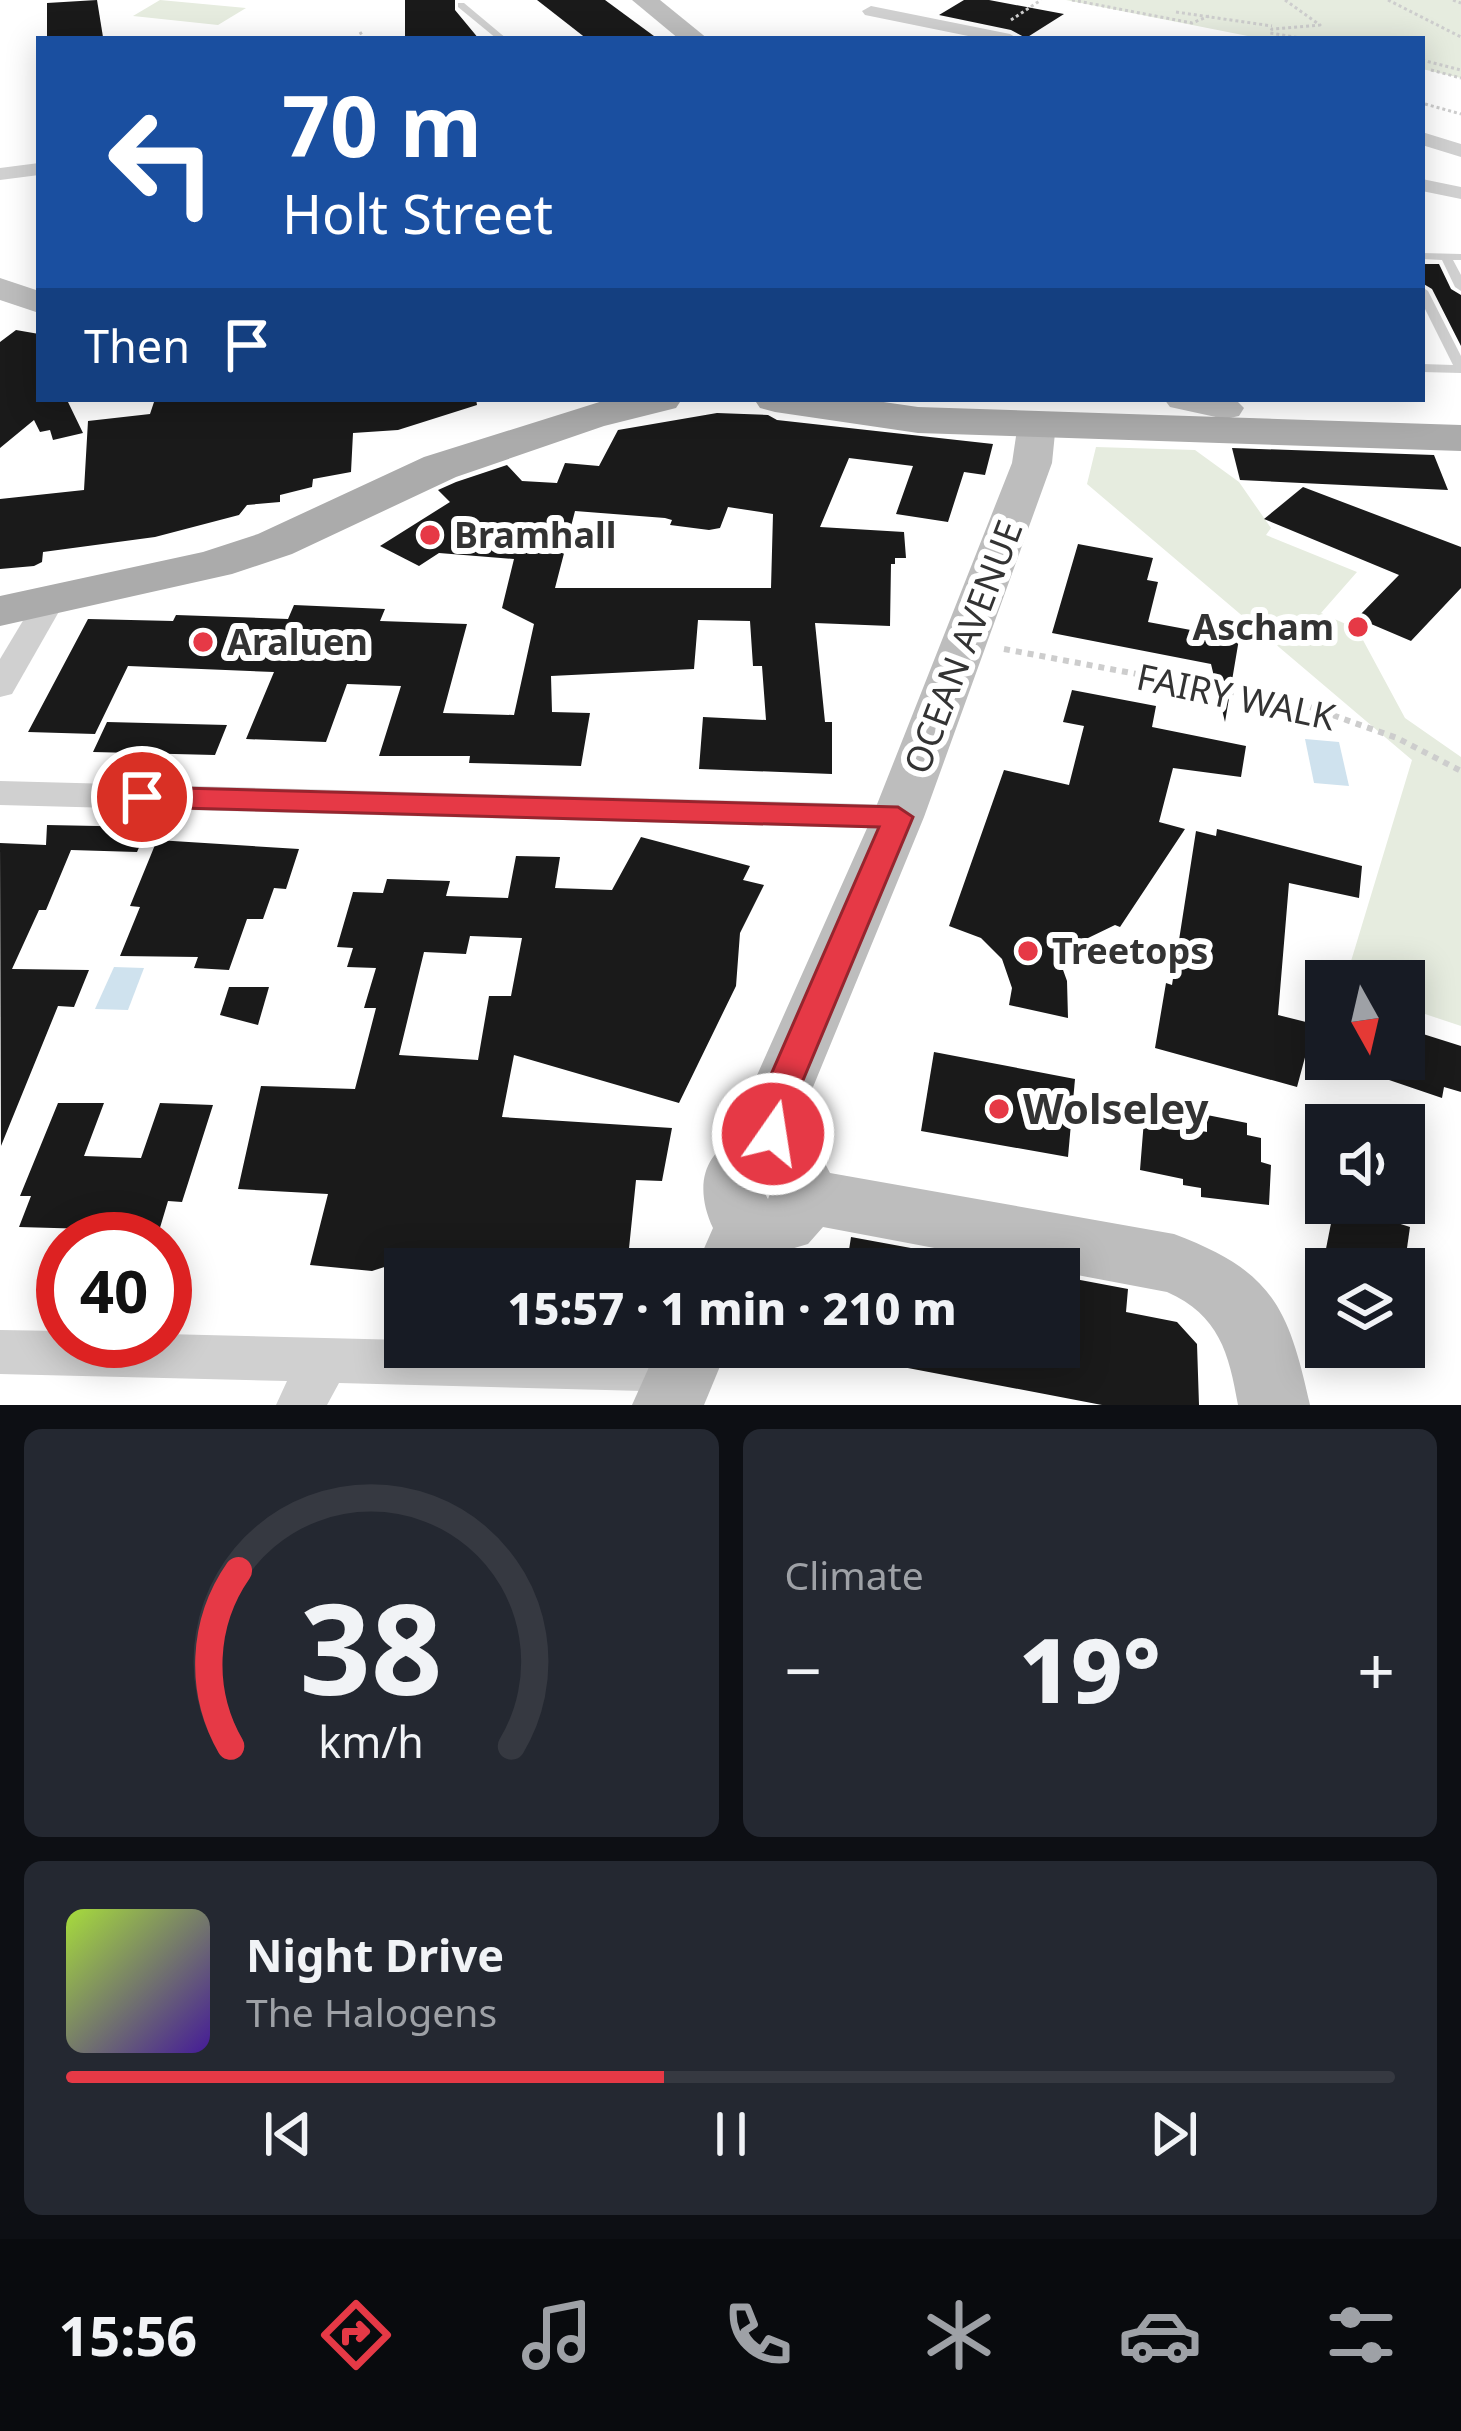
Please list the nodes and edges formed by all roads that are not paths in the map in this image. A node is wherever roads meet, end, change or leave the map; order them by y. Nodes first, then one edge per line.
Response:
1 (644, 0) edge
2 (854, 0) edge
3 (460, 5) dead end
4 (871, 11) junction
5 (498, 36) edge
6 (691, 36) edge
7 (908, 36) edge
8 (995, 36) edge
9 (1425, 139) edge
10 (1458, 146) edge
11 (36, 169) edge
12 (0, 174) edge
13 (1454, 257) edge
14 (1461, 287) edge
15 (0, 288) edge
16 (1425, 297) edge
17 (36, 302) edge
18 (1425, 368) edge
19 (1461, 369) edge
20 (648, 402) edge
21 (796, 402) edge
22 (920, 402) edge
23 (1197, 402) edge
24 (1036, 408) edge
25 (1226, 408) junction
26 (1461, 416) edge
27 (1461, 438) edge
28 (50, 602) junction
29 (0, 611) edge
30 (0, 687) edge
31 (0, 793) edge
32 (898, 817) junction
33 (764, 1211) edge
34 (0, 1352) edge
35 (326, 1361) junction
36 (681, 1374) edge
37 (300, 1405) edge
38 (1274, 1405) edge

1 - 6 street
2 - 4 street
3 - 5 lane
4 - 7 street
4 - 8 street
9 - 10 street
11 - 12 street
13 - 14 lane
15 - 17 street
16 - 19 lane
18 - 19 lane
20 - 28 main road
21 - 24 main road
22 - 24 main road
23 - 25 street
24 - 25 main road
24 - 27 main road
24 - 32 street, OCEAN AVENUE
25 - 26 main road
28 - 29 main road
28 - 30 street
31 - 32 street
32 - 33 street, OCEAN AVENUE
33 - 38 street
34 - 35 street
35 - 36 street
35 - 37 street

